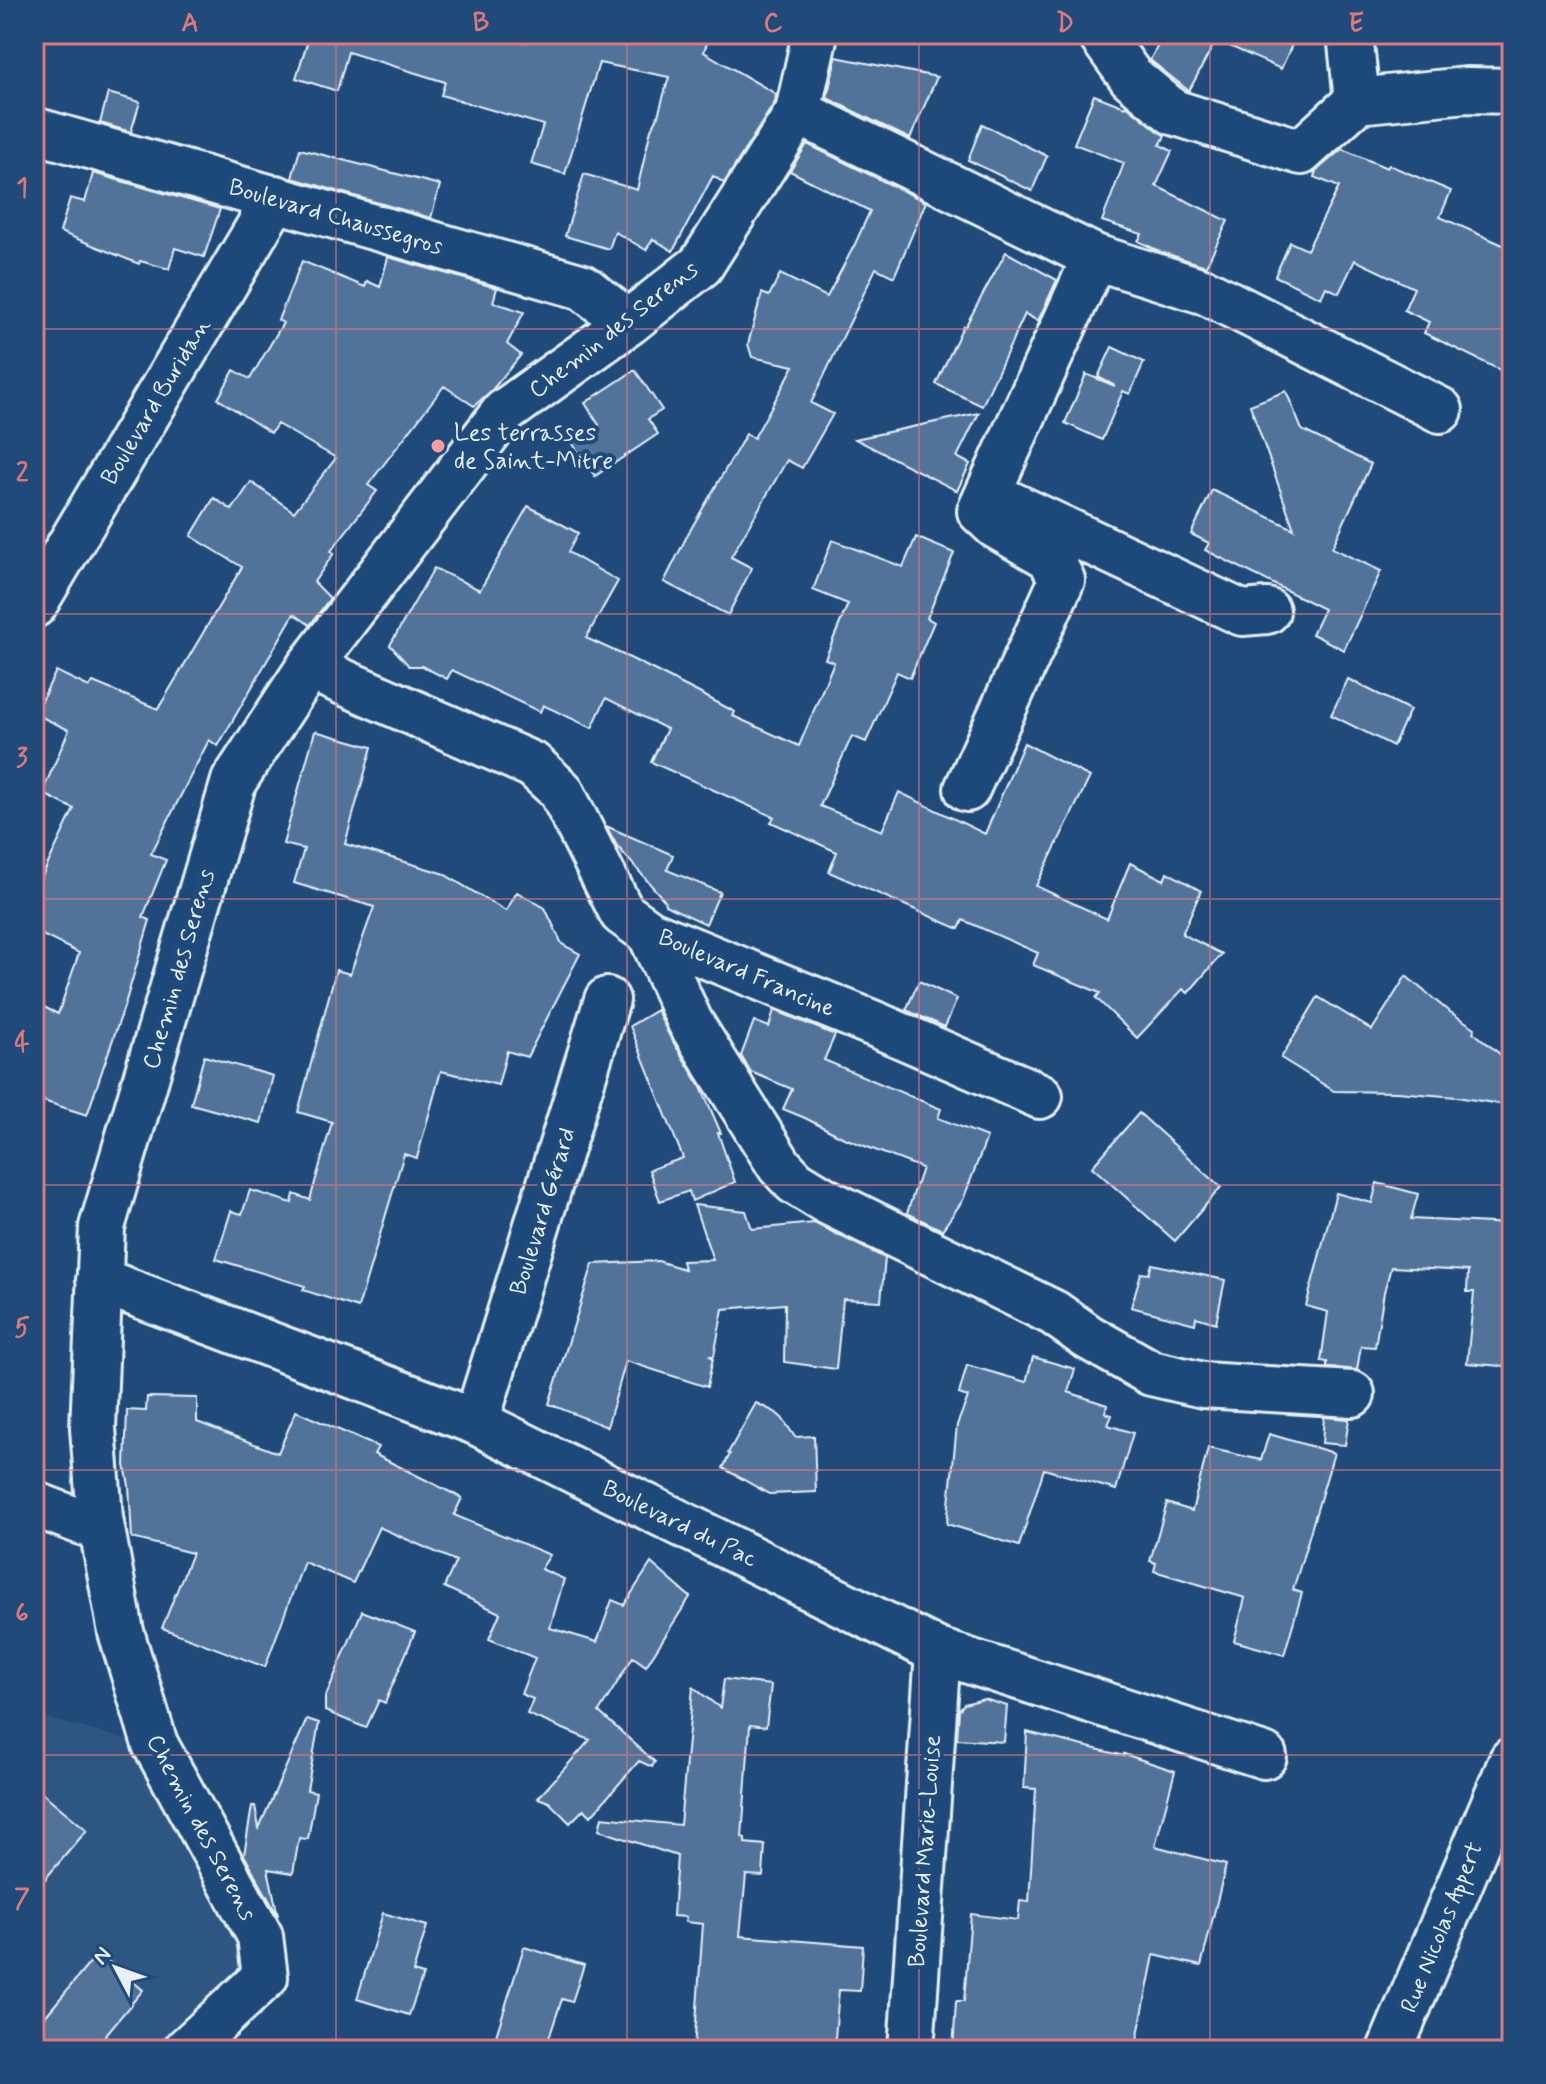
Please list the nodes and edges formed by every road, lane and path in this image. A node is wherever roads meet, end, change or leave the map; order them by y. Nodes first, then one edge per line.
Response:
1 (815, 34) edge
2 (1100, 34) edge
3 (1350, 34) edge
4 (1512, 91) edge
5 (1357, 101) junction
6 (798, 112) junction
7 (34, 130) edge
8 (276, 198) junction
9 (1095, 257) junction
10 (628, 323) junction
11 (1440, 410) dead end
12 (988, 494) junction
13 (34, 605) edge
14 (1267, 611) dead end
15 (309, 667) junction
16 (967, 789) dead end
17 (650, 933) junction
18 (607, 1000) dead end
19 (1040, 1096) dead end
20 (99, 1280) junction
21 (1352, 1394) dead end
22 (476, 1422) junction
23 (34, 1504) edge
24 (100, 1518) junction
25 (938, 1651) junction
26 (1264, 1756) dead end
27 (1512, 1760) edge
28 (186, 2050) edge
29 (911, 2050) edge
30 (1390, 2050) edge

1 - 6 street, Chemin des Serens
2 - 5 street
3 - 5 street
4 - 5 street
6 - 9 street
6 - 10 street, Chemin des Serens
7 - 8 street, Boulevard Chaussegros
8 - 10 street, Boulevard Chaussegros
8 - 13 street, Boulevard Buridan
9 - 11 street
9 - 12 street
10 - 15 street, Chemin des Serens
12 - 14 street
12 - 16 street
15 - 17 street, Boulevard Francine
15 - 20 street, Chemin des Serens
17 - 19 street, Boulevard Francine
17 - 21 street
18 - 22 street, Boulevard Gérard
20 - 22 street, Boulevard du Pac
20 - 24 street, Chemin des Serens
22 - 25 street, Boulevard du Pac
23 - 24 street
24 - 28 street, Chemin des Serens
25 - 26 street, Boulevard du Pac
25 - 29 street, Boulevard Marie-Louise
27 - 30 street, Rue Nicolas Appert

